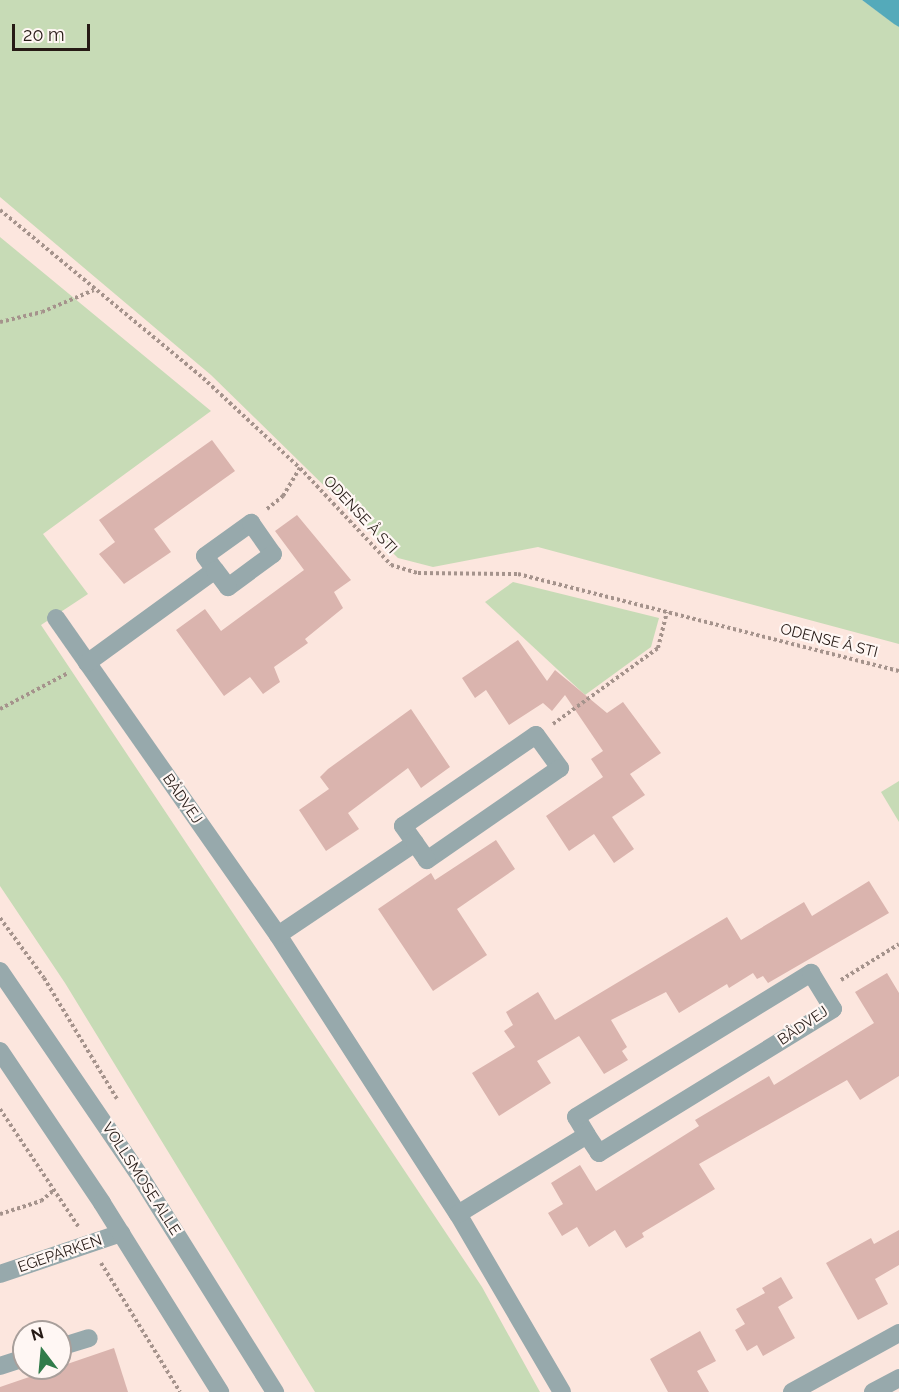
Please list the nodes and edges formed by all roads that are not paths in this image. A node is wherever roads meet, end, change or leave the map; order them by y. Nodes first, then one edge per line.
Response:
1 (215, 570) junction
2 (56, 618) dead end
3 (87, 663) junction
4 (415, 843) junction
5 (278, 935) junction
6 (0, 971) edge
7 (0, 1051) edge
8 (587, 1134) junction
9 (458, 1214) junction
10 (121, 1233) junction
11 (0, 1274) edge
12 (899, 1333) edge
13 (89, 1338) dead end
14 (72, 1343) edge
15 (899, 1378) edge
16 (220, 1392) edge
17 (275, 1392) edge
18 (562, 1392) edge
19 (792, 1392) edge
20 (873, 1392) edge

1 - 1 street
1 - 3 street
2 - 3 street, BÅDVEJ
3 - 5 street, BÅDVEJ
4 - 4 street
4 - 5 street
5 - 9 street, BÅDVEJ
6 - 17 street, VOLLSMOSE ALLE
7 - 10 street
8 - 8 street, BÅDVEJ
8 - 9 street
9 - 18 street, BÅDVEJ
10 - 11 street, EGEPARKEN
10 - 16 street
12 - 19 street
13 - 14 street
15 - 20 street

